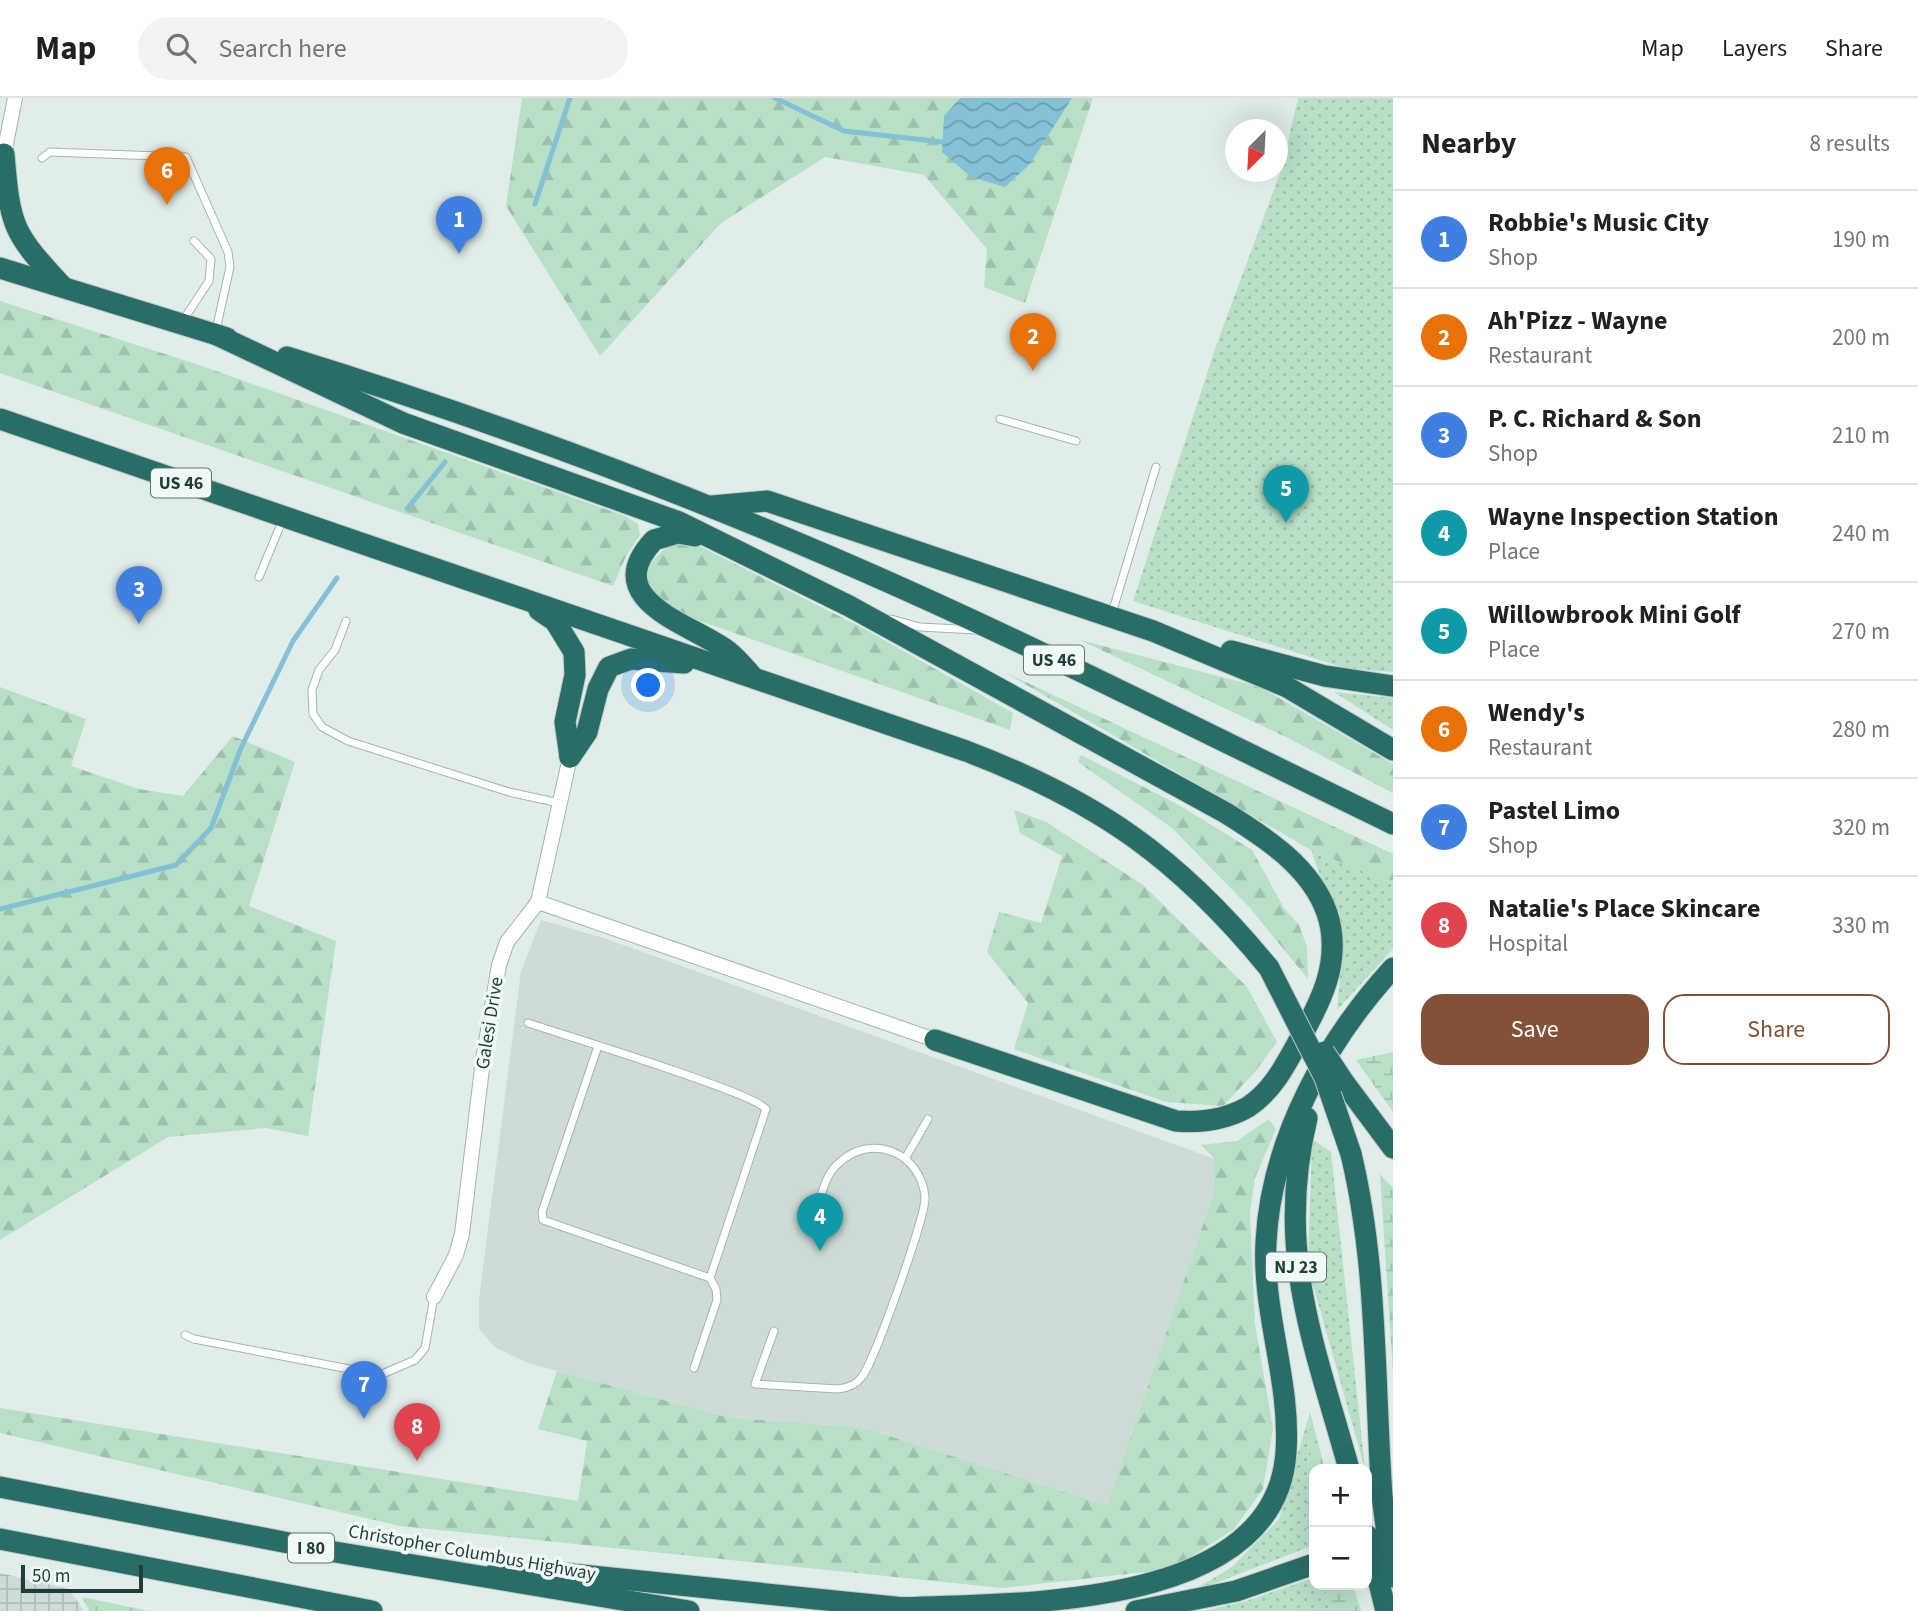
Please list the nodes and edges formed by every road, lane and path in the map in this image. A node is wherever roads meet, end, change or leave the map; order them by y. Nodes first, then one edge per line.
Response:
1 (15, 98) edge
2 (43, 158) dead end
3 (2, 171) edge
4 (194, 241) dead end
5 (0, 268) edge
6 (63, 288) junction
7 (181, 324) junction
8 (215, 334) junction
9 (0, 419) edge
10 (1000, 419) dead end
11 (1076, 441) dead end
12 (1156, 467) dead end
13 (710, 506) junction
14 (283, 518) junction
15 (714, 540) junction
16 (259, 577) dead end
17 (510, 593) junction
18 (849, 606) junction
19 (1111, 617) junction
20 (346, 621) dead end
21 (994, 631) junction
22 (1153, 631) junction
23 (724, 668) junction
24 (753, 677) junction
25 (1393, 686) edge
26 (1393, 750) edge
27 (570, 757) junction
28 (559, 803) junction
29 (1393, 824) edge
30 (538, 902) junction
31 (1269, 968) junction
32 (1393, 968) edge
33 (528, 1023) dead end
34 (935, 1040) joint
35 (598, 1046) junction
36 (1325, 1063) junction
37 (928, 1119) dead end
38 (1393, 1148) edge
39 (906, 1157) junction
40 (821, 1195) dead end
41 (710, 1278) junction
42 (434, 1297) joint
43 (774, 1331) dead end
44 (185, 1335) dead end
45 (694, 1368) dead end
46 (1348, 1464) edge
47 (0, 1487) edge
48 (1393, 1532) edge
49 (0, 1539) edge
50 (1372, 1541) edge
51 (1372, 1555) edge
52 (1309, 1566) edge
53 (481, 1577) junction
54 (1393, 1577) edge
55 (900, 1608) junction
56 (372, 1611) edge
57 (689, 1611) edge
58 (929, 1611) edge
59 (1136, 1611) edge
60 (1386, 1611) edge

1 - 3 street
2 - 8 lane
3 - 6 highway
4 - 7 lane
5 - 6 highway, US 46
6 - 7 highway, US 46
7 - 8 highway, US 46
8 - 13 highway, US 46
8 - 15 highway
9 - 14 highway, US 46
10 - 11 lane
12 - 19 lane
13 - 19 highway
13 - 21 highway, US 46
14 - 16 lane
14 - 17 highway, US 46
15 - 18 highway
15 - 24 highway
17 - 23 highway, US 46
17 - 27 highway
18 - 21 lane
18 - 34 highway
19 - 22 highway
20 - 28 lane
21 - 29 highway, US 46
22 - 25 highway
22 - 26 highway
23 - 24 highway, US 46
23 - 27 highway
24 - 31 highway, US 46
27 - 28 street, Galesi Drive
28 - 30 street, Galesi Drive
30 - 34 street
30 - 42 street, Galesi Drive
31 - 38 highway, US 46, bridge
31 - 54 highway, bridge
32 - 36 highway, NJ 23
33 - 35 lane
35 - 41 lane
35 - 41 lane
36 - 46 highway, NJ 23
36 - 55 highway
37 - 39 lane
39 - 40 lane
39 - 43 lane
41 - 45 lane
42 - 44 lane
47 - 53 highway, Christopher Columbus Highway / I 80
48 - 50 highway
49 - 56 highway
51 - 60 highway, bridge
52 - 59 highway
53 - 55 highway
53 - 57 highway, Christopher Columbus Highway / I 80
55 - 58 highway

